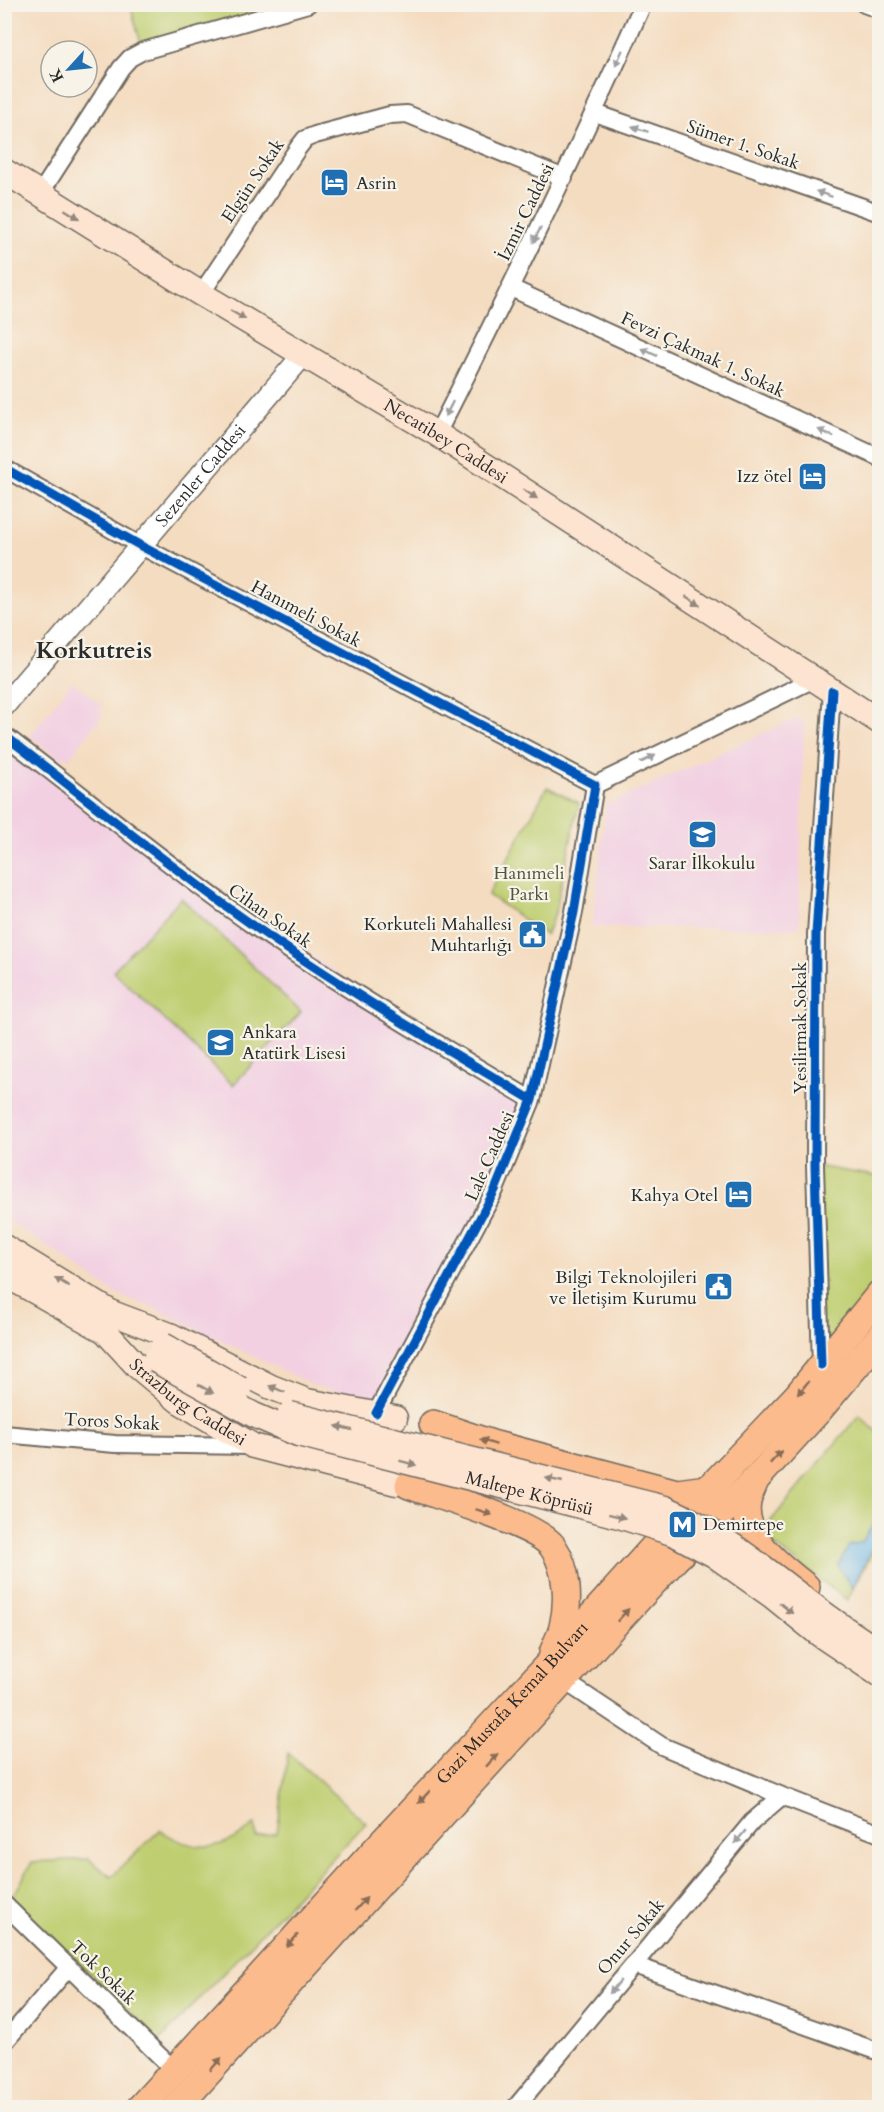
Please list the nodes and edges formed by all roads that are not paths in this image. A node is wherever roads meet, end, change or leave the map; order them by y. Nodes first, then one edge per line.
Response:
1 (308, 4) edge
2 (643, 4) edge
3 (864, 4) edge
4 (879, 10) edge
5 (595, 113) junction
6 (4, 171) edge
7 (564, 178) junction
8 (40, 194) junction
9 (879, 213) edge
10 (511, 288) junction
11 (201, 294) junction
12 (304, 354) junction
13 (437, 434) junction
14 (879, 458) edge
15 (4, 468) edge
16 (141, 546) junction
17 (823, 685) junction
18 (4, 706) edge
19 (879, 722) edge
20 (4, 735) edge
21 (595, 785) junction
22 (532, 1100) junction
23 (4, 1246) edge
24 (4, 1274) edge
25 (879, 1294) edge
26 (109, 1322) junction
27 (879, 1337) edge
28 (159, 1352) junction
29 (821, 1365) junction
30 (385, 1416) junction
31 (433, 1424) junction
32 (4, 1434) edge
33 (253, 1446) junction
34 (755, 1480) junction
35 (403, 1484) junction
36 (707, 1489) junction
37 (879, 1640) edge
38 (879, 1652) edge
39 (555, 1673) junction
40 (879, 1675) edge
41 (782, 1796) junction
42 (879, 1834) edge
43 (4, 1904) edge
44 (634, 1965) junction
45 (69, 1967) junction
46 (4, 2043) edge
47 (879, 2052) edge
48 (174, 2070) junction
49 (140, 2108) edge
50 (176, 2108) edge
51 (515, 2108) edge

1 - 8 street
2 -> 5 street, İzmir Caddesi
3 - 4 street
5 - 7 street, İzmir Caddesi
9 -> 5 street, Sümer 1. Sokak
6 - 8 main road, Necatibey Caddesi
7 -> 10 street, İzmir Caddesi
7 - 11 street, Elgün Sokak
8 -> 11 main road, Necatibey Caddesi
10 -> 13 street, İzmir Caddesi
14 -> 10 street, Fevzi Çakmak 1. Sokak
11 -> 12 main road, Necatibey Caddesi
12 - 13 main road, Necatibey Caddesi
12 - 16 street, Sezenler Caddesi
13 -> 17 main road, Necatibey Caddesi
15 - 16 street, Hanımeli Sokak
16 - 18 street, Sezenler Caddesi
16 - 21 street, Hanımeli Sokak
17 - 19 main road, Necatibey Caddesi
21 -> 17 street
17 - 29 street, Yesilirmak Sokak
20 - 22 street, Cihan Sokak
21 - 22 street, Lale Caddesi
22 - 30 street, Lale Caddesi
26 -> 23 main road, Strazburg Caddesi
24 - 26 main road, Strazburg Caddesi
25 - 29 main road, Gazi Mustafa Kemal Bulvarı
26 - 28 main road
30 -> 26 main road, Strazburg Caddesi
26 - 33 main road, Strazburg Caddesi
34 -> 27 main road, Gazi Mustafa Kemal Bulvarı
38 -> 28 main road, Maltepe Köprüsü, bridge
28 -> 40 main road, Maltepe Köprüsü, bridge
29 -> 36 main road, Gazi Mustafa Kemal Bulvarı
30 - 31 main road
30 - 35 main road
31 - 35 main road
36 -> 31 main road
32 - 33 street, Toros Sokak
33 - 35 main road, Strazburg Caddesi
34 - 37 main road
39 -> 34 main road, Gazi Mustafa Kemal Bulvarı
35 -> 39 main road
36 - 39 main road, Gazi Mustafa Kemal Bulvarı
39 - 41 street
39 -> 48 main road, Gazi Mustafa Kemal Bulvarı
50 -> 39 main road, Gazi Mustafa Kemal Bulvarı
41 - 42 street
41 -> 44 street, Onur Sokak
43 - 45 street, Tok Sokak
44 - 47 street
44 -> 51 street, Onur Sokak
45 - 46 street
45 - 48 street, Tok Sokak
48 - 49 main road, Gazi Mustafa Kemal Bulvarı

